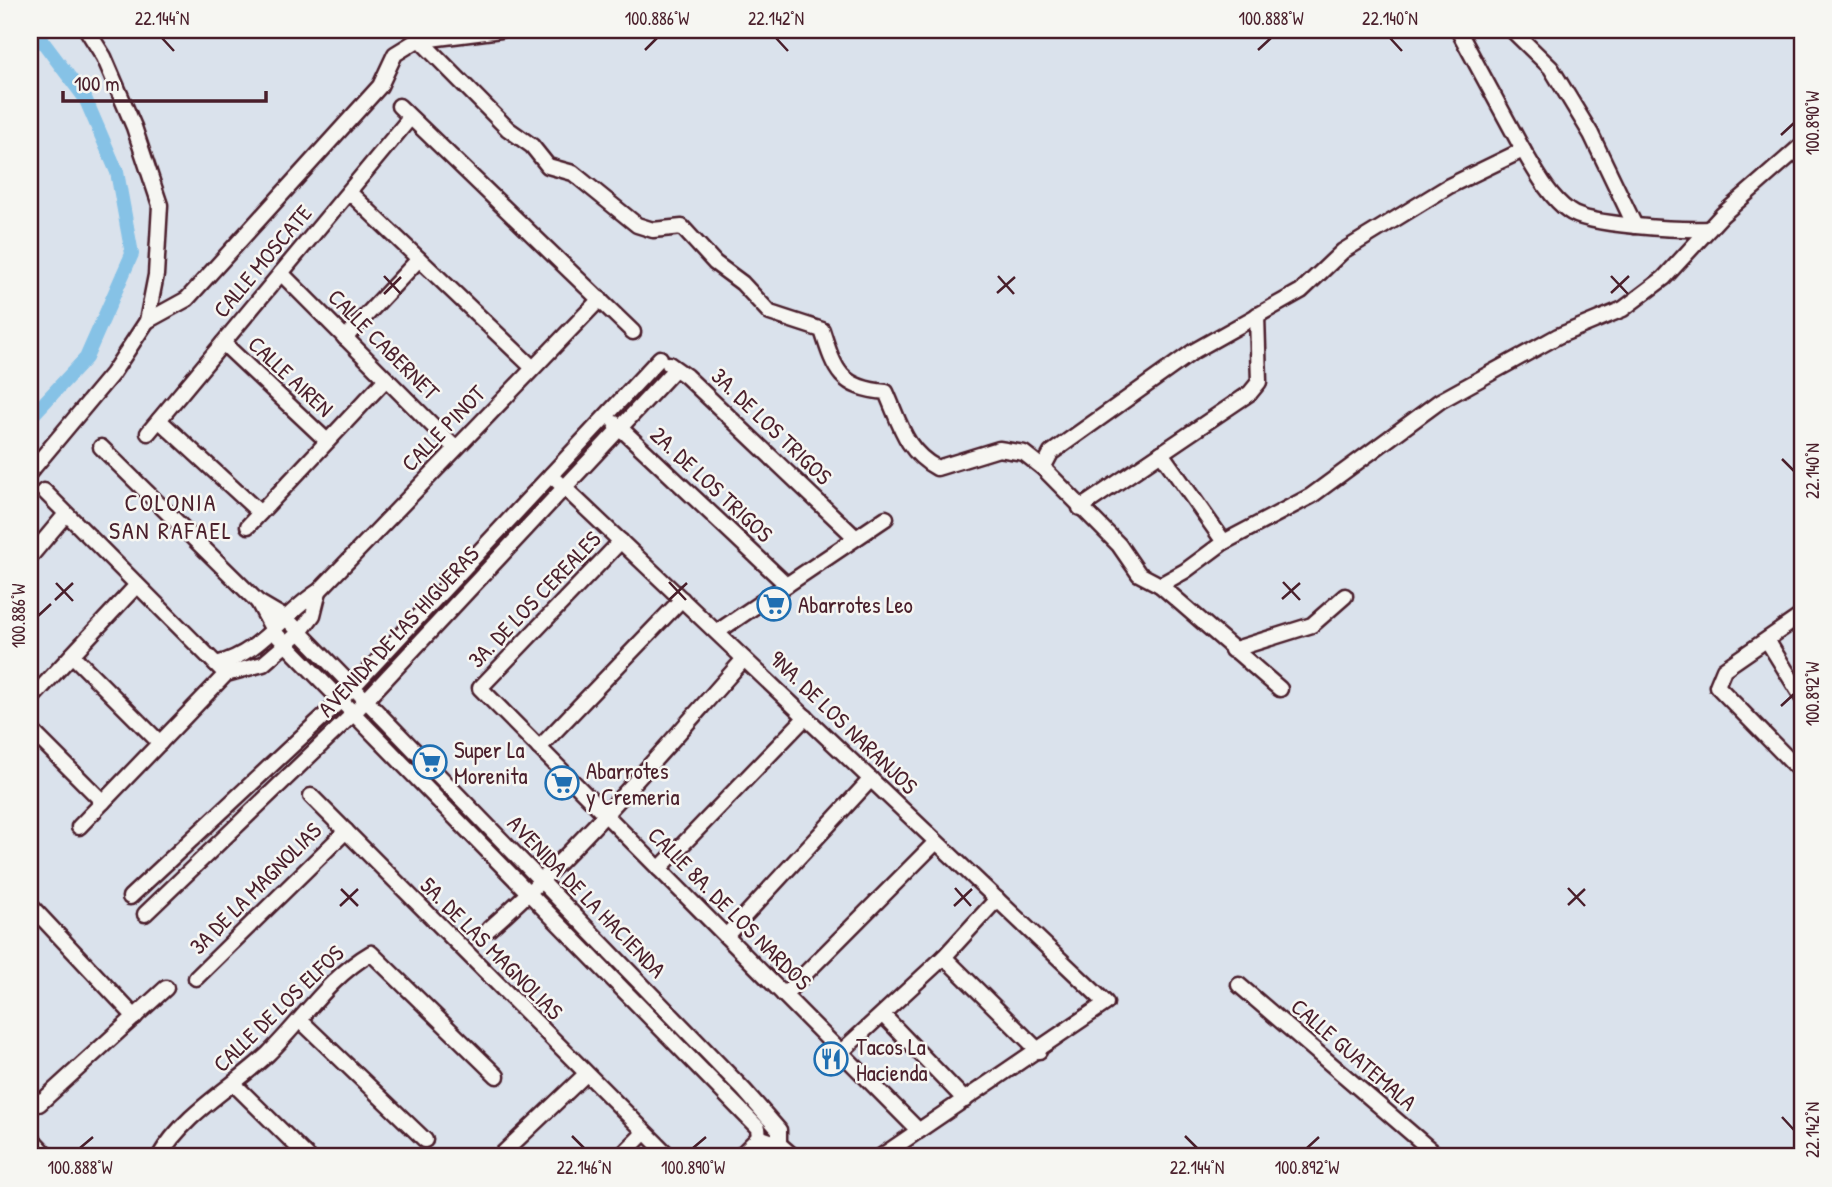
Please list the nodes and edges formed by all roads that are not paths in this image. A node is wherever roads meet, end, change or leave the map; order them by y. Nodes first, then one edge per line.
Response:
1 (86, 30) edge
2 (434, 30) edge
3 (501, 30) edge
4 (1458, 30) edge
5 (1512, 30) edge
6 (420, 40) junction
7 (400, 106) dead end
8 (410, 118) junction
9 (1802, 145) edge
10 (1523, 150) junction
11 (349, 192) junction
12 (1634, 226) junction
13 (1709, 229) junction
14 (419, 259) junction
15 (281, 273) junction
16 (600, 299) junction
17 (1257, 315) junction
18 (147, 321) junction
19 (634, 331) dead end
20 (345, 338) junction
21 (223, 343) junction
22 (657, 355) joint
23 (533, 368) junction
24 (674, 369) junction
25 (386, 379) junction
26 (608, 414) junction
27 (159, 420) junction
28 (619, 428) junction
29 (148, 433) dead end
30 (327, 441) junction
31 (101, 447) dead end
32 (454, 448) junction
33 (1161, 453) junction
34 (1043, 468) junction
35 (30, 472) edge
36 (551, 475) junction
37 (564, 487) junction
38 (44, 491) dead end
39 (1080, 508) junction
40 (260, 513) junction
41 (66, 514) junction
42 (886, 518) dead end
43 (248, 526) dead end
44 (855, 537) junction
45 (621, 541) junction
46 (1224, 542) junction
47 (30, 557) edge
48 (137, 585) junction
49 (787, 585) junction
50 (1160, 585) junction
51 (319, 591) junction
52 (1345, 596) dead end
53 (682, 599) junction
54 (258, 602) junction
55 (1802, 615) edge
56 (287, 619) junction
57 (274, 632) junction
58 (300, 632) junction
59 (717, 632) junction
60 (1767, 640) junction
61 (286, 645) junction
62 (1232, 650) junction
63 (72, 655) junction
64 (744, 659) junction
65 (221, 669) junction
66 (352, 688) junction
67 (480, 688) joint
68 (1280, 689) dead end
69 (1802, 697) edge
70 (30, 700) edge
71 (340, 701) junction
72 (365, 701) junction
73 (354, 713) junction
74 (806, 717) junction
75 (30, 729) edge
76 (160, 743) junction
77 (539, 748) junction
78 (1802, 773) edge
79 (871, 779) junction
80 (311, 796) dead end
81 (103, 802) junction
82 (605, 815) junction
83 (79, 827) dead end
84 (346, 831) junction
85 (200, 832) junction
86 (936, 842) junction
87 (216, 847) junction
88 (659, 869) junction
89 (541, 882) junction
90 (529, 894) junction
91 (130, 897) dead end
92 (997, 899) junction
93 (30, 905) edge
94 (145, 914) dead end
95 (489, 929) dead end
96 (726, 936) junction
97 (944, 957) junction
98 (196, 978) dead end
99 (1239, 985) dead end
100 (166, 988) dead end
101 (784, 995) junction
102 (883, 1016) junction
103 (135, 1017) junction
104 (301, 1021) junction
105 (1039, 1051) junction
106 (841, 1052) junction
107 (586, 1074) junction
108 (497, 1076) dead end
109 (234, 1084) junction
110 (30, 1094) edge
111 (965, 1100) junction
112 (642, 1130) junction
113 (919, 1131) junction
114 (759, 1137) junction
115 (30, 1138) edge
116 (425, 1140) dead end
117 (779, 1144) junction
118 (667, 1154) dead end
119 (165, 1155) edge
120 (49, 1157) edge
121 (308, 1157) edge
122 (499, 1157) edge
123 (620, 1157) edge
124 (739, 1157) edge
125 (766, 1157) edge
126 (793, 1157) edge
127 (880, 1157) edge
128 (1439, 1157) edge

1 - 18 street
2 - 6 street
3 - 6 street
4 - 10 street
5 - 12 street
6 - 18 street
6 - 34 street
7 - 8 street
8 - 11 street, CALLE MOSCATE
8 - 16 street
9 - 13 street
10 - 12 street
10 - 17 street
11 - 14 street
11 - 15 street, CALLE MOSCATE
12 - 13 street
13 - 46 street
14 - 20 street
14 - 23 street
15 - 20 street, CALLE CABERNET
15 - 21 street, CALLE MOSCATE
16 - 19 street
16 - 23 street, CALLE PINOT
17 - 33 street
17 - 34 street
18 - 35 street
20 - 25 street, CALLE CABERNET
21 - 27 street, CALLE MOSCATE
21 - 30 street, CALLE AIREN
22 - 24 street, 3A. DE LOS TRIGOS
22 - 26 street, AVENIDA DE LAS HIGUERAS
23 - 32 street, CALLE PINOT
24 - 28 street, AVENIDA DE LAS HIGUERAS
24 - 44 street, 3A. DE LOS TRIGOS
25 - 30 street
25 - 32 street, CALLE CABERNET
26 - 28 street, 2A. DE LOS TRIGOS
26 - 36 street, AVENIDA DE LAS HIGUERAS
27 - 29 street, CALLE MOSCATE
27 - 40 street
28 - 37 street, AVENIDA DE LAS HIGUERAS
28 - 49 street, 2A. DE LOS TRIGOS
30 - 40 street
31 - 54 street, AVENIDA DE LA HACIENDA
32 - 51 street, CALLE PINOT
33 - 39 street
33 - 46 street
34 - 39 street
36 - 37 street, 9NA. DE LOS NARANJOS
36 - 66 street, AVENIDA DE LAS HIGUERAS
37 - 45 street, 9NA. DE LOS NARANJOS
37 - 72 street, AVENIDA DE LAS HIGUERAS
38 - 41 street
39 - 50 street
40 - 43 street
41 - 47 street
41 - 48 street
42 - 44 street
44 - 49 street
45 - 53 street, 9NA. DE LOS NARANJOS
45 - 67 street, 3A. DE LOS CEREALES
46 - 50 street
48 - 63 street
48 - 65 street
49 - 59 street
50 - 62 street
51 - 56 street, CALLE PINOT
51 - 58 street, CALLE PINOT
52 - 62 street
53 - 59 street, 9NA. DE LOS NARANJOS
53 - 77 street
54 - 56 street, AVENIDA DE LA HACIENDA
54 - 57 street, AVENIDA DE LA HACIENDA
55 - 60 street
56 - 57 street, CALLE PINOT
56 - 58 street, AVENIDA DE LA HACIENDA
57 - 61 street, AVENIDA DE LA HACIENDA
57 - 65 street, CALLE PINOT
58 - 61 street, CALLE PINOT
58 - 66 street, AVENIDA DE LA HACIENDA
59 - 64 street, 9NA. DE LOS NARANJOS
60 - 69 street
60 - 78 street
61 - 65 street, CALLE PINOT
61 - 71 street, AVENIDA DE LA HACIENDA
62 - 68 street
63 - 70 street
63 - 76 street
64 - 74 street, 9NA. DE LOS NARANJOS
64 - 82 street
65 - 76 street
66 - 71 street, AVENIDA DE LAS HIGUERAS
66 - 72 street, AVENIDA DE LA HACIENDA
67 - 77 street, CALLE 8A. DE LOS NARDOS
71 - 73 street, AVENIDA DE LA HACIENDA
71 - 85 street, AVENIDA DE LAS HIGUERAS
72 - 73 street, AVENIDA DE LAS HIGUERAS
72 - 89 street, AVENIDA DE LA HACIENDA
73 - 87 street, AVENIDA DE LAS HIGUERAS
73 - 90 street, AVENIDA DE LA HACIENDA
74 - 79 street, 9NA. DE LOS NARANJOS
74 - 88 street
75 - 81 street
76 - 81 street
77 - 82 street, CALLE 8A. DE LOS NARDOS
79 - 86 street, 9NA. DE LOS NARANJOS
79 - 96 street
80 - 84 street, 5A. DE LAS MAGNOLIAS
81 - 83 street
82 - 88 street, CALLE 8A. DE LOS NARDOS
82 - 89 street
84 - 98 street, 3A DE LA MAGNOLIAS
84 - 107 street, 5A. DE LAS MAGNOLIAS
85 - 87 street
85 - 91 street, AVENIDA DE LAS HIGUERAS
86 - 92 street, 9NA. DE LOS NARANJOS
86 - 101 street
87 - 94 street, AVENIDA DE LAS HIGUERAS
88 - 96 street, CALLE 8A. DE LOS NARDOS
89 - 90 street
89 - 117 street, AVENIDA DE LA HACIENDA
90 - 95 street
90 - 114 street, AVENIDA DE LA HACIENDA
92 - 97 street
92 - 105 street, 9NA. DE LOS NARANJOS
93 - 103 street
96 - 101 street, CALLE 8A. DE LOS NARDOS
97 - 102 street
97 - 105 street
99 - 128 street, CALLE GUATEMALA
100 - 103 street
101 - 106 street, CALLE 8A. DE LOS NARDOS
102 - 106 street
102 - 111 street
103 - 110 street
104 - 108 street, CALLE DE LOS ELFOS
104 - 109 street, CALLE DE LOS ELFOS
104 - 116 street
105 - 111 street
106 - 113 street, CALLE 8A. DE LOS NARDOS
107 - 112 street, 5A. DE LAS MAGNOLIAS
107 - 122 street
109 - 119 street, CALLE DE LOS ELFOS
109 - 121 street
111 - 113 street
112 - 118 street, 5A. DE LAS MAGNOLIAS
112 - 123 street
113 - 127 street
114 - 117 street
114 - 124 street
115 - 120 street
117 - 125 street
117 - 126 street

